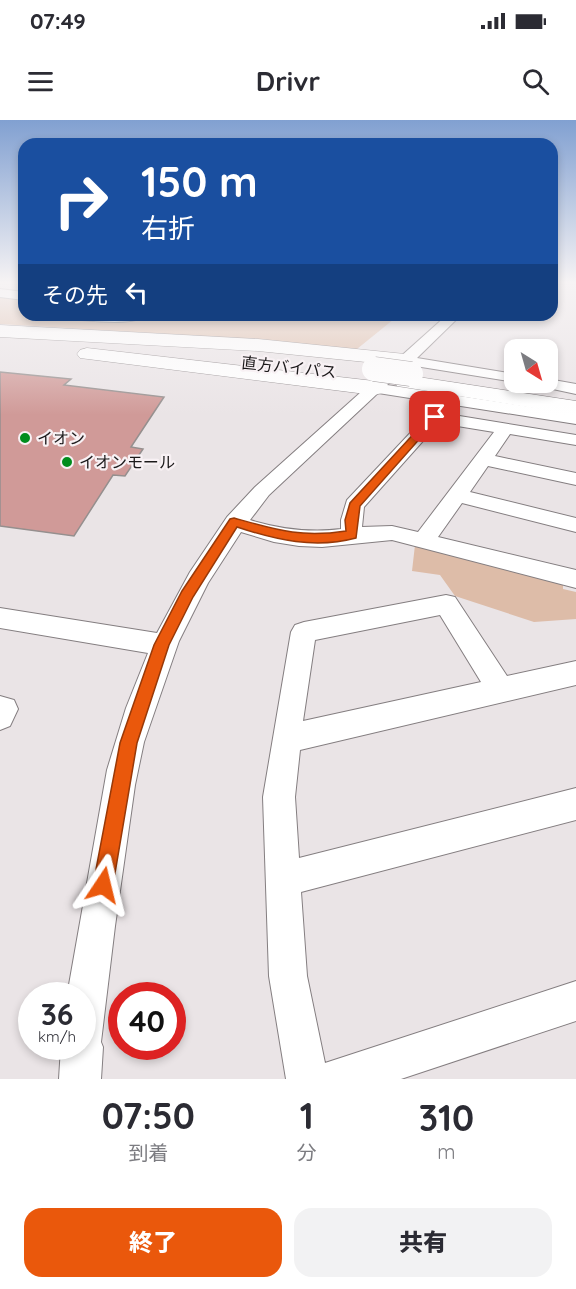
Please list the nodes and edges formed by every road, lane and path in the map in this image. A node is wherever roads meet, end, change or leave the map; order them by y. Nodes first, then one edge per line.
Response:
1 (443, 326) edge
2 (0, 332) edge
3 (0, 343) edge
4 (407, 372) junction
5 (504, 377) edge
6 (371, 378) junction
7 (558, 386) edge
8 (576, 389) edge
9 (576, 400) edge
10 (576, 408) edge
11 (576, 419) edge
12 (505, 429) junction
13 (576, 440) edge
14 (483, 459) junction
15 (576, 479) edge
16 (457, 495) junction
17 (234, 522) junction
18 (576, 525) edge
19 (352, 535) junction
20 (424, 540) junction
21 (576, 579) edge
22 (0, 618) edge
23 (162, 645) junction
24 (576, 673) edge
25 (501, 690) junction
26 (0, 710) edge
27 (0, 717) edge
28 (286, 739) junction
29 (576, 804) edge
30 (283, 879) junction
31 (87, 982) edge
32 (576, 1001) edge
33 (81, 1060) edge
34 (80, 1079) edge
35 (307, 1079) edge
36 (337, 1079) edge

1 - 4 street
2 - 4 highway
2 - 6 highway, 直方バイパス
3 - 6 highway
4 - 5 street
4 - 6 street
4 - 9 highway
4 - 10 highway
6 - 11 street
6 - 17 street
7 - 8 street
12 - 13 street
12 - 14 street
12 - 19 street
14 - 15 street
14 - 16 street
16 - 18 street
16 - 20 street
17 - 19 street
17 - 23 street
19 - 20 street
20 - 21 street
22 - 23 street
23 - 31 street
24 - 25 street
25 - 28 street
25 - 28 street
26 - 27 street
28 - 30 street
29 - 30 street
30 - 35 street
32 - 36 street
33 - 34 street

